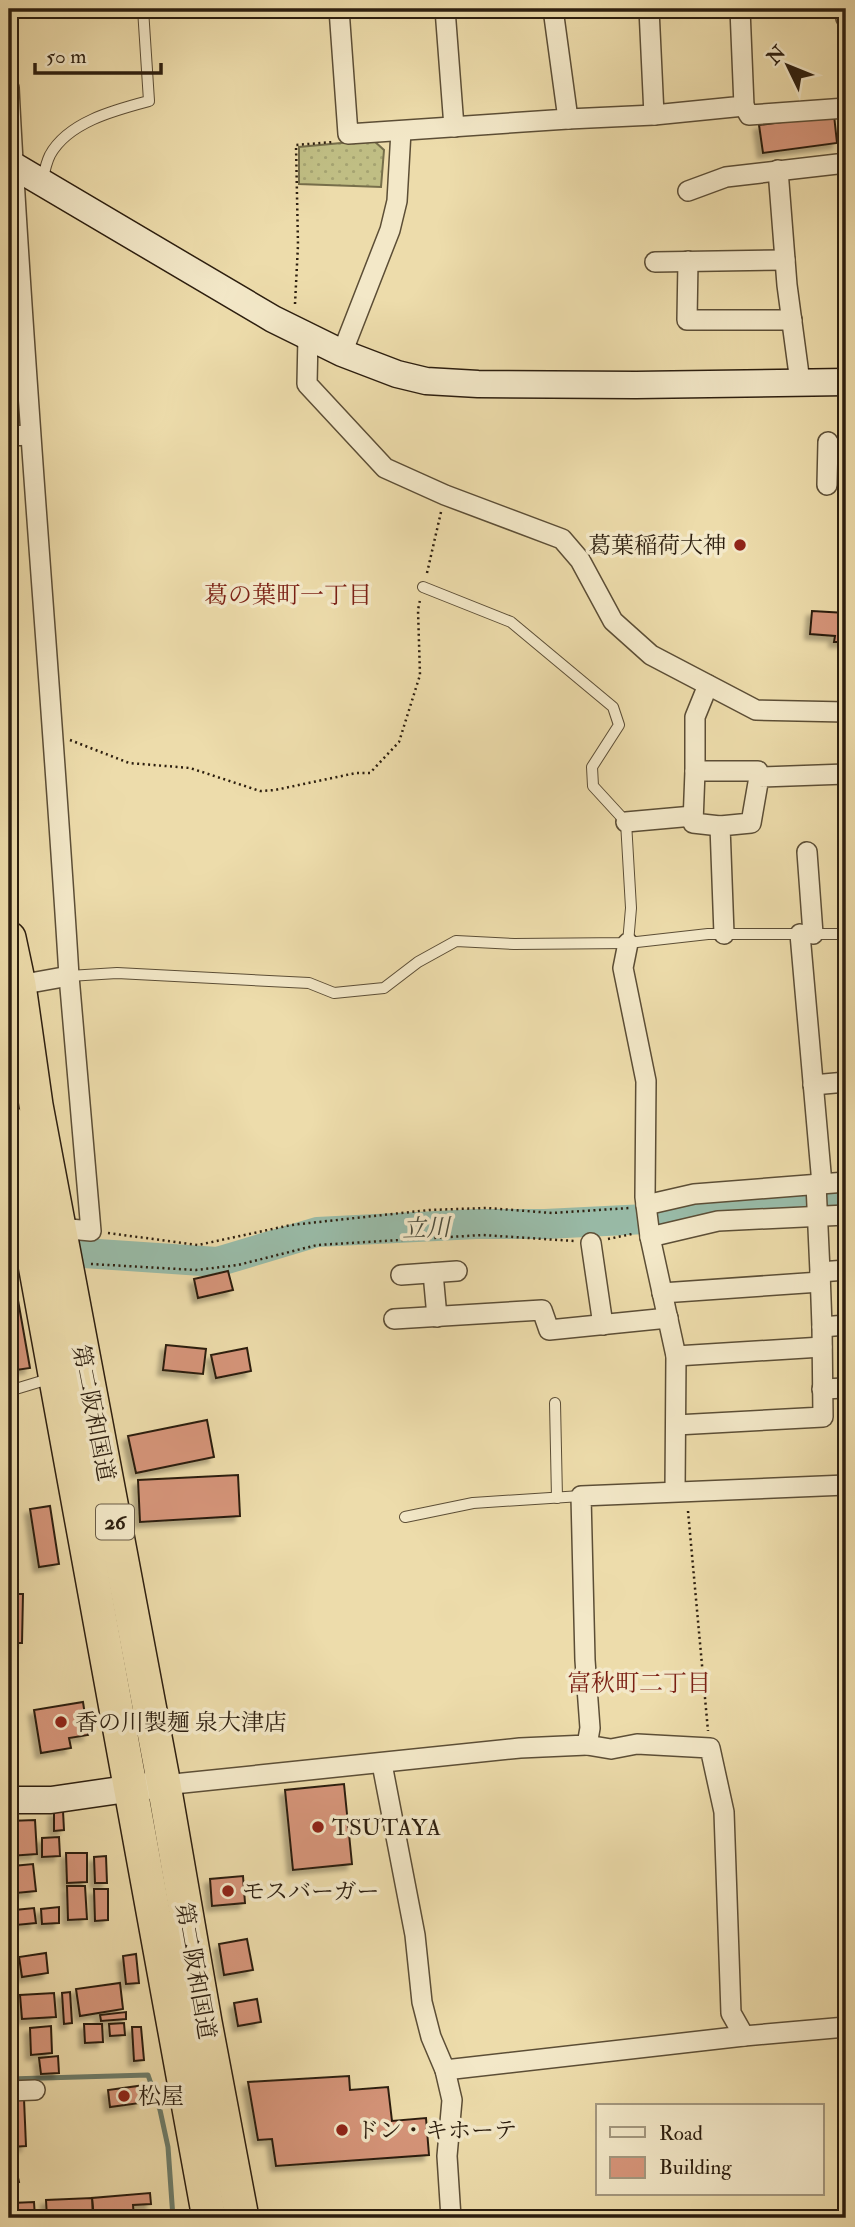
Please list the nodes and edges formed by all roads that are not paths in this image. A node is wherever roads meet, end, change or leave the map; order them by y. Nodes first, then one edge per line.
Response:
1 (143, 9) edge
2 (339, 9) edge
3 (445, 9) edge
4 (553, 9) edge
5 (649, 9) edge
6 (740, 9) edge
7 (846, 9) edge
8 (846, 18) edge
9 (9, 88) edge
10 (744, 106) junction
11 (846, 108) edge
12 (654, 115) junction
13 (568, 119) junction
14 (454, 127) junction
15 (401, 131) junction
16 (846, 163) edge
17 (11, 164) edge
18 (778, 170) junction
19 (42, 182) junction
20 (688, 191) dead end
21 (785, 260) junction
22 (688, 261) junction
23 (654, 262) dead end
24 (792, 320) junction
25 (300, 332) junction
26 (342, 353) junction
27 (800, 382) junction
28 (846, 382) edge
29 (30, 435) junction
30 (9, 436) edge
31 (834, 454) edge
32 (827, 485) dead end
33 (423, 587) road end
34 (708, 685) junction
35 (846, 712) edge
36 (695, 771) junction
37 (846, 774) edge
38 (759, 777) junction
39 (693, 816) junction
40 (626, 822) junction
41 (720, 826) junction
42 (807, 852) dead end
43 (724, 934) junction
44 (806, 934) junction
45 (846, 934) edge
46 (9, 937) edge
47 (628, 943) junction
48 (69, 976) junction
49 (14, 986) edge
50 (846, 1082) edge
51 (813, 1085) junction
52 (9, 1122) edge
53 (846, 1182) edge
54 (819, 1185) junction
55 (646, 1206) junction
56 (819, 1213) junction
57 (846, 1215) edge
58 (650, 1232) junction
59 (50, 1242) edge
60 (591, 1243) road end
61 (846, 1270) edge
62 (457, 1271) dead end
63 (433, 1273) junction
64 (401, 1275) dead end
65 (820, 1277) junction
66 (662, 1293) junction
67 (437, 1317) junction
68 (668, 1318) junction
69 (394, 1320) dead end
70 (603, 1325) junction
71 (846, 1325) edge
72 (822, 1337) junction
73 (676, 1356) junction
74 (57, 1377) junction
75 (846, 1388) edge
76 (822, 1389) junction
77 (9, 1391) edge
78 (555, 1403) dead end
79 (676, 1425) junction
80 (846, 1485) edge
81 (680, 1490) junction
82 (581, 1496) junction
83 (557, 1498) junction
84 (405, 1517) dead end
85 (587, 1745) junction
86 (382, 1764) junction
87 (148, 1786) junction
88 (9, 1800) edge
89 (846, 2027) edge
90 (744, 2036) junction
91 (444, 2070) junction
92 (35, 2090) dead end
93 (9, 2091) edge
94 (209, 2218) edge
95 (242, 2218) edge
96 (451, 2218) edge

1 - 19 lane
2 - 15 street
3 - 14 street
4 - 13 street
5 - 12 street
6 - 10 street
7 - 8 street
9 - 17 street
10 - 11 street
10 - 12 street
12 - 13 street
13 - 14 street
14 - 15 street
15 - 26 street
16 - 18 street
17 - 19 street
17 - 29 street
18 - 20 street
18 - 21 street
19 - 25 street
21 - 22 street
21 - 24 street
22 - 23 street
22 - 24 street
24 - 27 street
25 - 26 street
25 - 34 street
26 - 27 street
27 - 28 street
29 - 30 street
29 - 48 street
31 - 32 street
33 - 40 lane
34 - 35 street
34 - 36 street
36 - 38 street
36 - 39 street
37 - 38 street
38 - 41 street
39 - 40 street
39 - 41 street
40 - 47 lane
41 - 43 street
42 - 44 street
43 - 44 lane
43 - 47 lane
44 - 45 lane
44 - 51 street
46 - 49 highway, 第二阪和国道 / 26
47 - 48 lane
47 - 55 street
48 - 49 street
48 - 59 street
49 - 59 highway, 第二阪和国道 / 26
50 - 51 street
51 - 54 street
52 - 59 highway, 第二阪和国道 / 26
53 - 54 street
54 - 55 street
54 - 56 street
55 - 58 street
56 - 57 street
56 - 58 street
56 - 65 street
58 - 66 street
59 - 74 highway, 第二阪和国道 / 26
59 - 87 highway, 第二阪和国道 / 26
60 - 70 street
61 - 65 street
62 - 63 street
63 - 64 street
63 - 67 street
65 - 66 street
65 - 72 street
66 - 68 street
67 - 69 street
67 - 70 street
68 - 70 street
68 - 73 street
71 - 72 street
72 - 73 street
72 - 76 street
73 - 79 street
74 - 77 lane
74 - 87 highway, 第二阪和国道 / 26
75 - 76 street
76 - 79 street
78 - 83 lane
79 - 81 street
80 - 81 street
81 - 82 street
82 - 83 lane
82 - 85 street
83 - 84 lane
85 - 86 street
85 - 90 street
86 - 87 street
86 - 91 street
87 - 88 street
87 - 94 highway, 第二阪和国道 / 26
87 - 95 highway, 第二阪和国道 / 26
89 - 90 street
90 - 91 street
91 - 96 street
92 - 93 street

